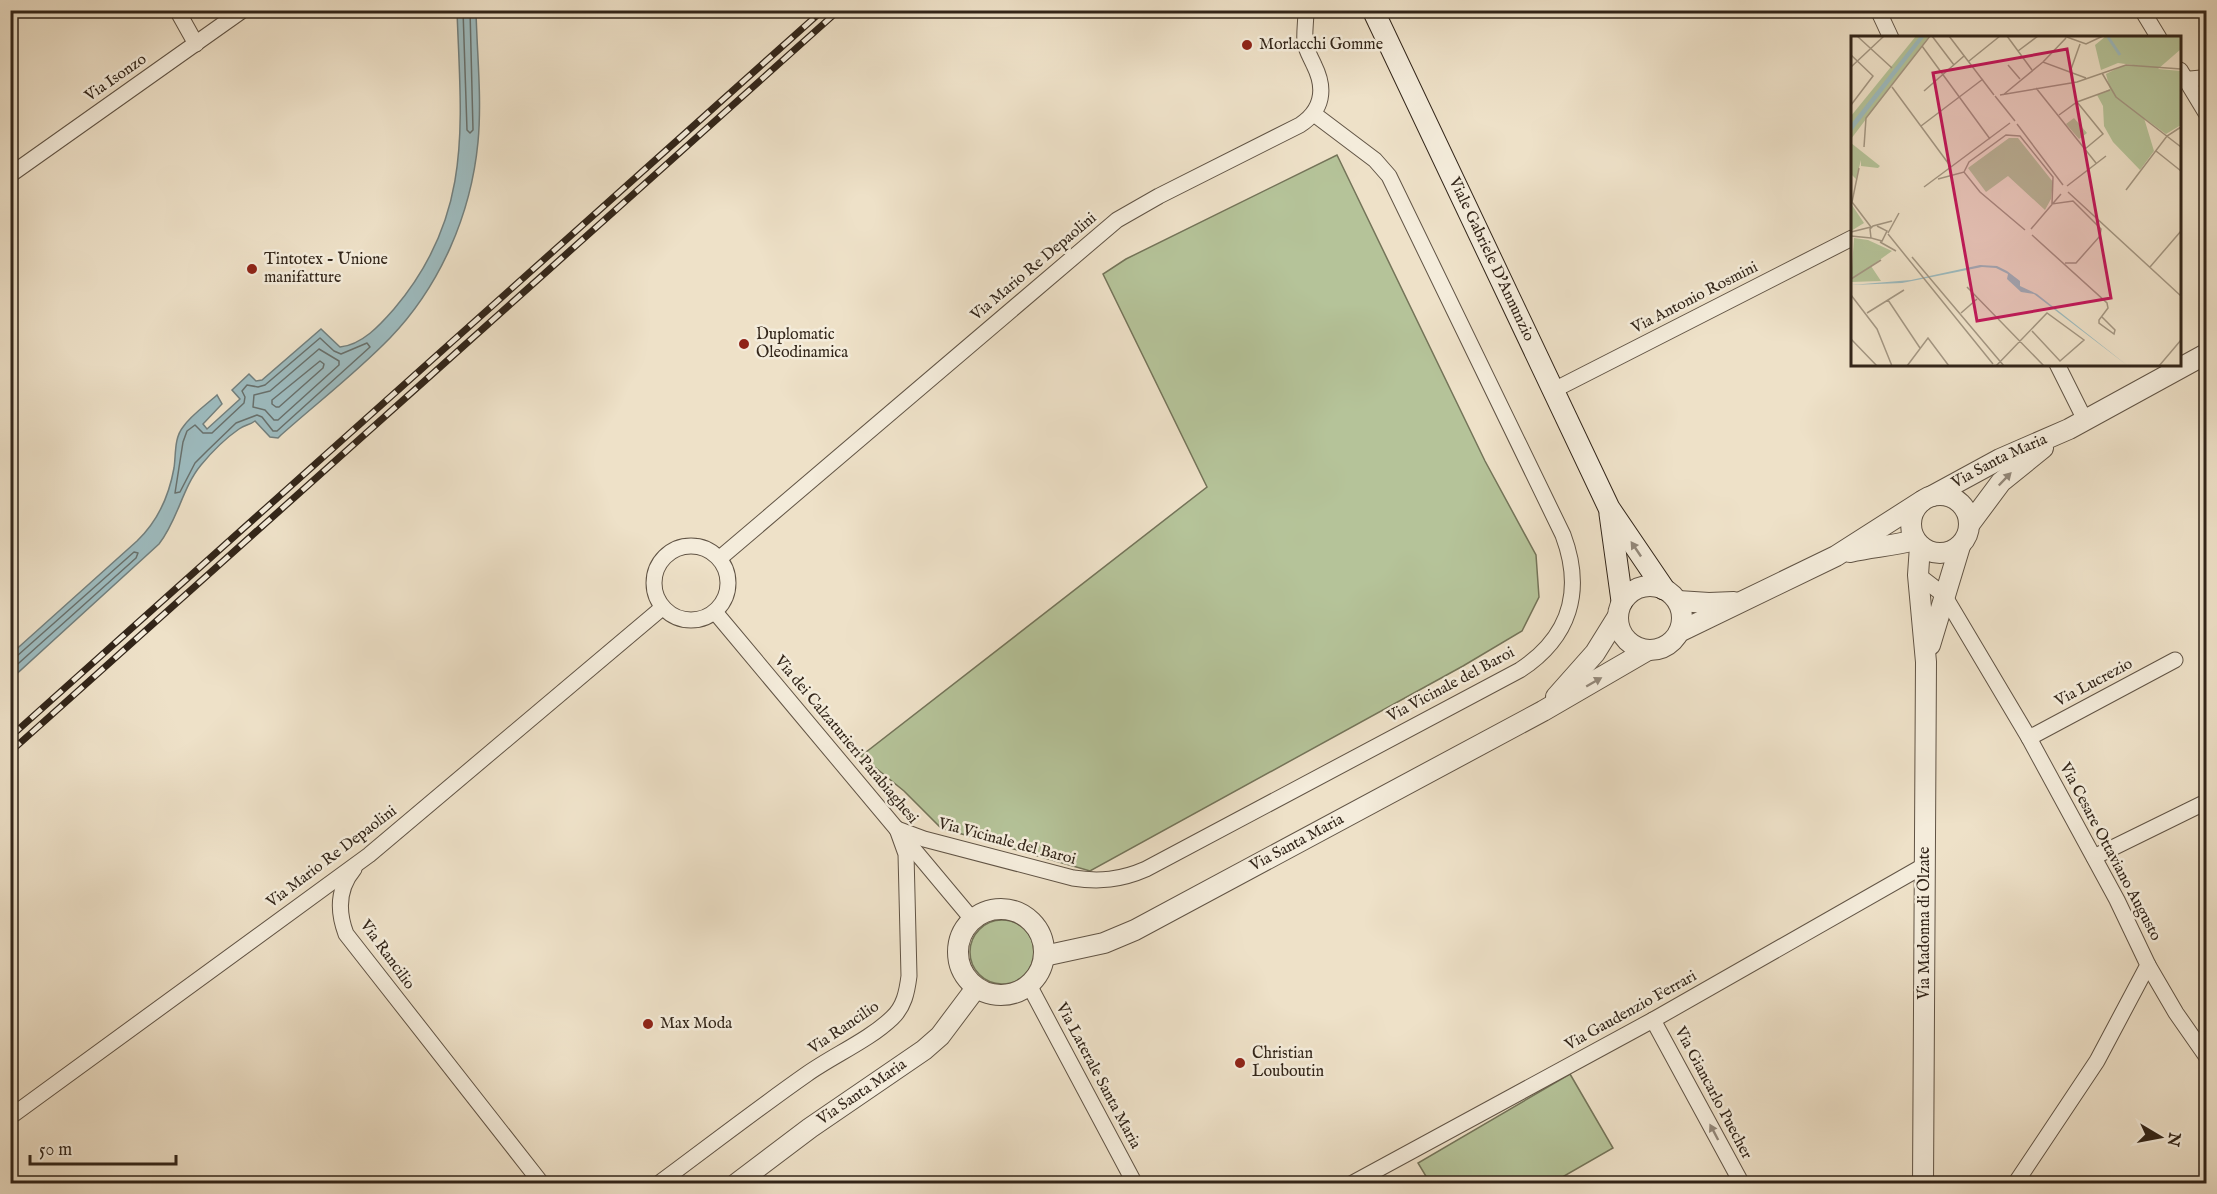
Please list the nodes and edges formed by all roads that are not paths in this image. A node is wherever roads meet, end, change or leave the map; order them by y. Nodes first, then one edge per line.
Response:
1 (177, 10) edge
2 (243, 10) edge
3 (1306, 10) edge
4 (1878, 10) edge
5 (2142, 10) edge
6 (1377, 12) edge
7 (1890, 36) edge
8 (2158, 36) edge
9 (196, 44) junction
10 (2206, 75) edge
11 (2181, 76) edge
12 (2206, 113) edge
13 (1314, 114) junction
14 (10, 175) edge
15 (1851, 239) edge
16 (2206, 354) edge
17 (2058, 366) edge
18 (1554, 390) junction
19 (2077, 424) junction
20 (1927, 499) junction
21 (1609, 508) junction
22 (1968, 525) junction
23 (1917, 543) junction
24 (1960, 546) junction
25 (1836, 556) junction
26 (720, 558) junction
27 (1918, 575) junction
28 (1671, 595) junction
29 (1944, 595) junction
30 (1746, 601) junction
31 (662, 608) junction
32 (1620, 609) junction
33 (715, 612) junction
34 (1679, 632) junction
35 (1648, 650) junction
36 (2175, 660) dead end
37 (1926, 662) junction
38 (1543, 711) junction
39 (2030, 738) junction
40 (2206, 802) edge
41 (897, 829) junction
42 (369, 855) junction
43 (2094, 857) junction
44 (1925, 865) junction
45 (972, 919) junction
46 (1044, 956) junction
47 (2148, 965) junction
48 (1029, 985) junction
49 (976, 988) junction
50 (1653, 1020) junction
51 (2206, 1056) edge
52 (10, 1117) edge
53 (542, 1184) edge
54 (658, 1184) edge
55 (736, 1184) edge
56 (1135, 1184) edge
57 (1351, 1184) edge
58 (1742, 1184) edge
59 (1923, 1184) edge
60 (2015, 1184) edge

1 - 9 street
2 - 9 street, Via Isonzo
3 - 13 street
4 - 7 street
5 - 8 street
6 - 18 main road, Viale Gabriele D'Annunzio
9 - 14 street, Via Isonzo
10 - 11 street
11 - 12 street
13 - 26 street, Via Mario Re Depaolini
13 - 41 street, Via Vicinale del Baroi
15 - 18 street, Via Antonio Rosmini
16 - 19 street, Via Santa Maria
17 - 19 street
18 - 21 main road, Viale Gabriele D'Annunzio
19 - 20 street, Via Santa Maria
22 -> 19 street, Via Santa Maria
20 - 22 street, Via Santa Maria
20 - 23 street
20 - 25 street, Via Santa Maria
28 -> 21 main road, Viale Gabriele D'Annunzio
21 - 32 main road, Viale Gabriele D'Annunzio
22 - 24 street, Via Santa Maria
23 - 24 street, Via Santa Maria
23 - 25 street, Via Santa Maria
23 - 27 street, Via Madonna di Olzate
24 - 29 street, Via Madonna di Olzate
25 - 30 street, Via Santa Maria
26 - 31 street
26 - 33 street
27 - 29 street, Via Cesare Ottaviano Augusto
27 - 37 street, Via Madonna di Olzate
28 - 30 street, Via Santa Maria
28 - 32 street, Via Santa Maria
28 - 34 street
29 - 37 street, Via Madonna di Olzate
29 - 39 street, Via Cesare Ottaviano Augusto
30 - 34 street, Via Santa Maria
31 - 33 street
31 - 42 street, Via Mario Re Depaolini
32 - 35 street
32 - 38 street, Via Santa Maria
33 - 41 street, Via dei Calzaturieri Parabiaghesi
34 - 35 street, Via Santa Maria
38 -> 35 street, Via Santa Maria
36 - 39 street, Via Lucrezio
37 - 44 street, Via Madonna di Olzate
38 - 46 street, Via Santa Maria
39 - 43 street, Via Cesare Ottaviano Augusto
40 - 43 street
41 - 45 street, Via dei Calzaturieri Parabiaghesi
41 - 54 street, Via Rancilio
42 - 52 street, Via Mario Re Depaolini
42 - 53 street, Via Rancilio
43 - 47 street, Via Cesare Ottaviano Augusto
44 - 50 street, Via Gaudenzio Ferrari
44 - 59 street, Via Madonna di Olzate
45 - 46 street
45 - 49 street
46 - 48 street
47 - 51 street
47 - 60 street, Via Cesare Ottaviano Augusto
48 - 49 street
48 - 56 street, Via Laterale Santa Maria
49 - 55 street, Via Santa Maria
50 - 57 street, Via Gaudenzio Ferrari
58 -> 50 street, Via Giancarlo Puecher

